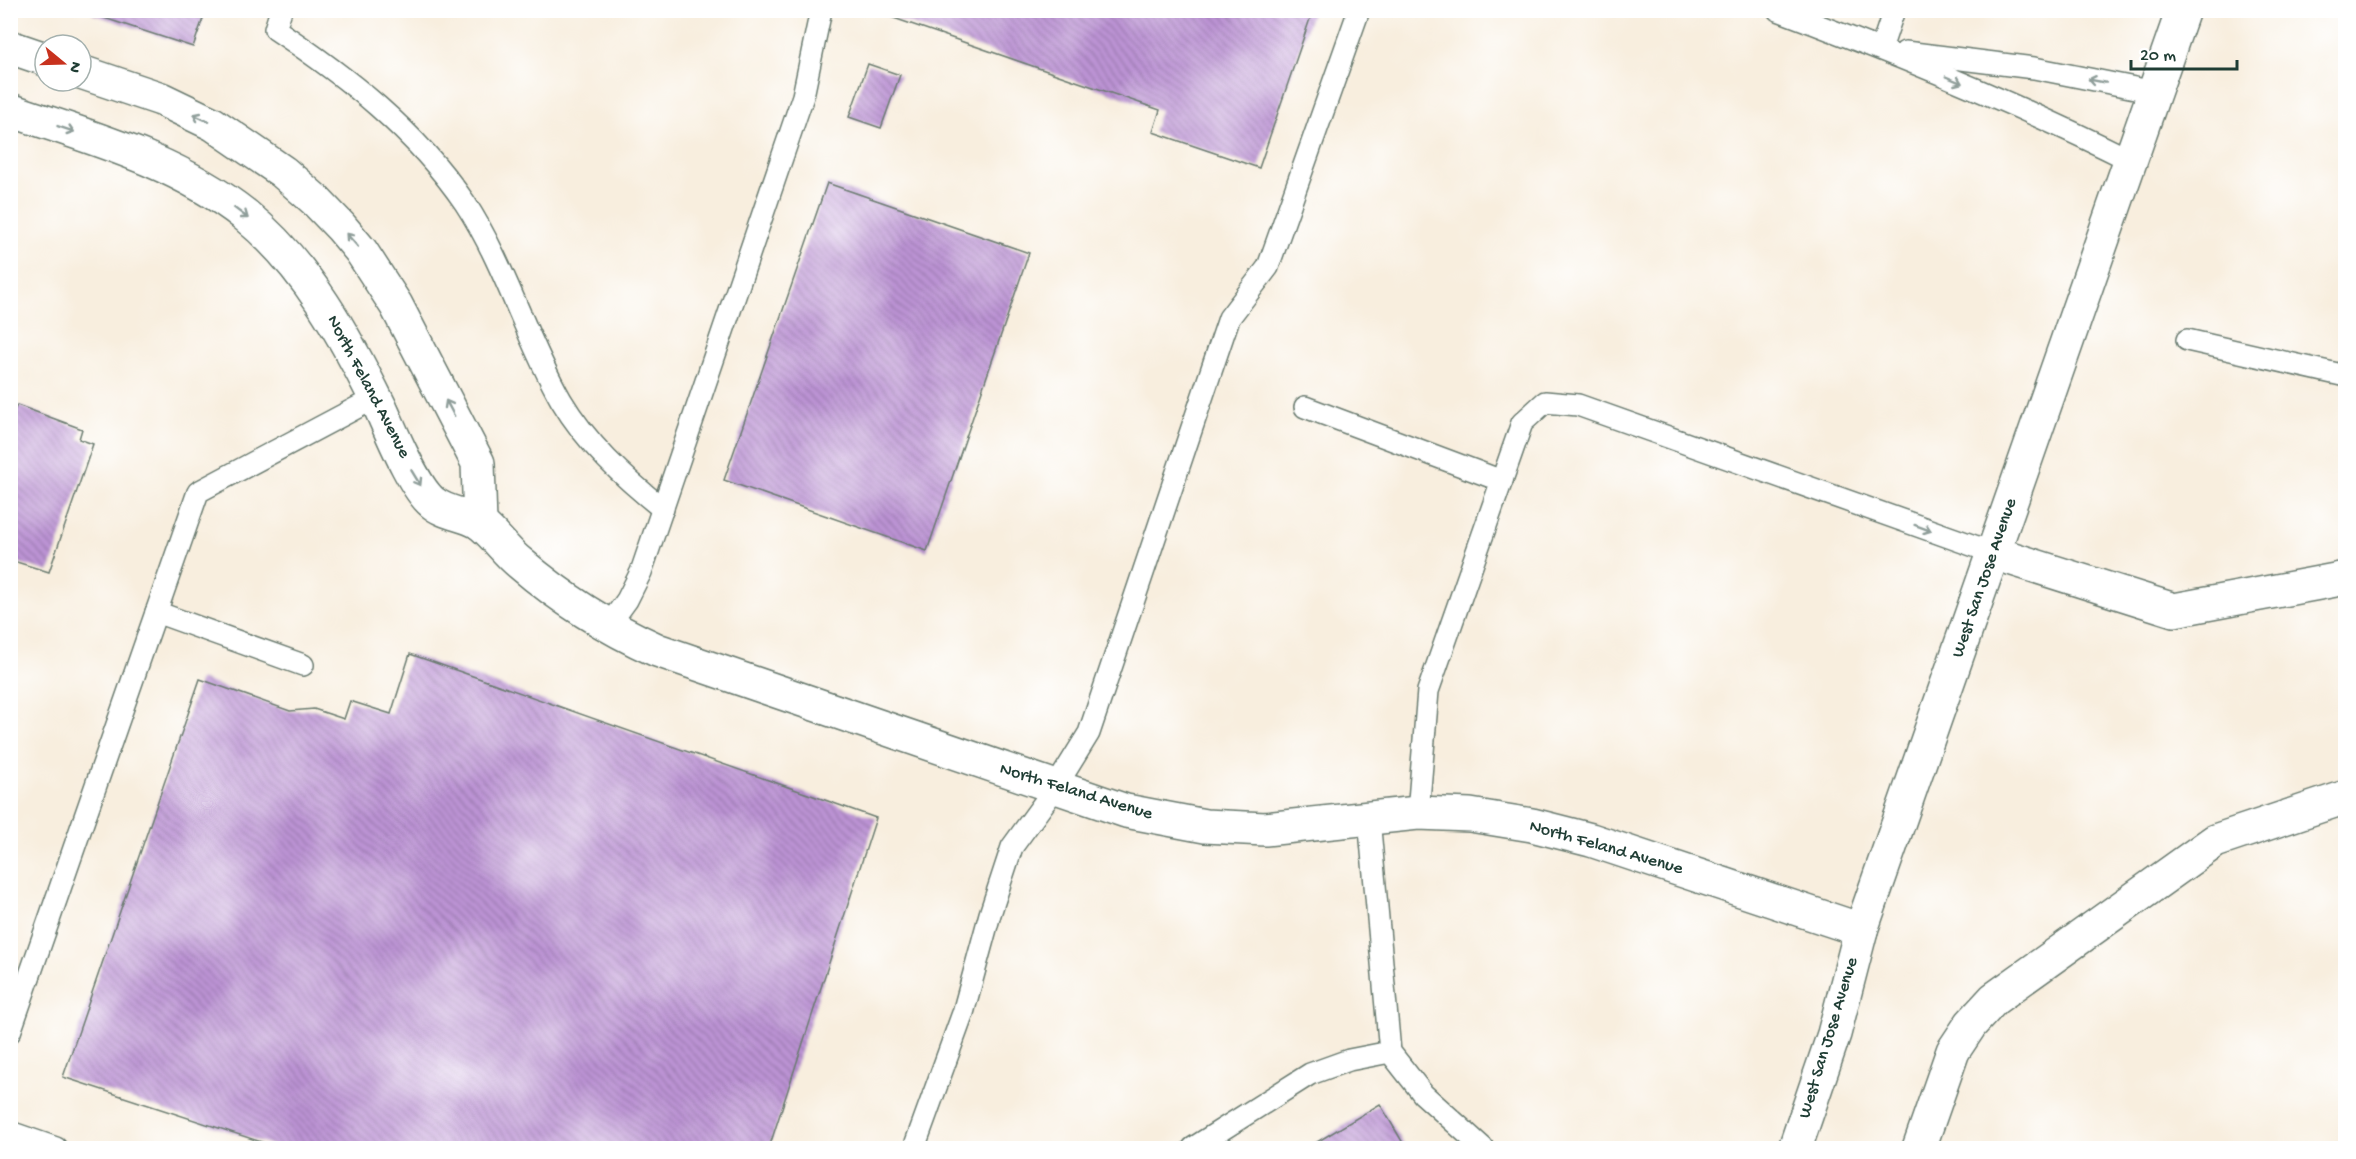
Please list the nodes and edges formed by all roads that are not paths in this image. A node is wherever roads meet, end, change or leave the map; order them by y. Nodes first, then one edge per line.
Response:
1 (281, 10) edge
2 (820, 10) edge
3 (1359, 10) edge
4 (1778, 10) edge
5 (1894, 10) edge
6 (2183, 10) edge
7 (10, 47) edge
8 (1881, 49) junction
9 (33, 55) edge
10 (93, 76) edge
11 (2155, 92) junction
12 (10, 110) edge
13 (2130, 160) junction
14 (2187, 340) dead end
15 (2346, 376) edge
16 (375, 398) junction
17 (1305, 407) dead end
18 (1502, 481) junction
19 (663, 509) junction
20 (480, 523) junction
21 (1994, 553) junction
22 (2346, 578) edge
23 (156, 612) junction
24 (608, 626) junction
25 (303, 665) dead end
26 (1055, 788) junction
27 (2346, 797) edge
28 (1418, 813) junction
29 (1369, 818) junction
30 (1861, 930) junction
31 (10, 1032) edge
32 (1390, 1052) junction
33 (10, 1132) edge
34 (56, 1149) edge
35 (914, 1149) edge
36 (1193, 1149) edge
37 (1483, 1149) edge
38 (1795, 1149) edge
39 (1919, 1149) edge

1 - 19 lane
2 - 19 lane
3 - 26 lane
4 - 8 lane
5 - 8 lane
6 - 11 street, West San Jose Avenue
7 - 9 street
11 -> 8 lane
8 -> 13 lane
20 -> 10 street
11 - 13 street, West San Jose Avenue
12 -> 16 street, North Feland Avenue
13 - 21 street, West San Jose Avenue
14 - 15 lane
16 -> 20 street, North Feland Avenue
16 - 23 lane
17 - 18 lane
18 -> 21 lane
18 - 28 lane
19 - 24 lane
20 - 24 street, North Feland Avenue
21 - 22 street
21 - 30 street, West San Jose Avenue
23 - 25 lane
23 - 31 lane
24 - 26 street, North Feland Avenue
26 - 29 street, North Feland Avenue
26 - 35 lane
27 - 39 street
28 - 29 street, North Feland Avenue
28 - 30 street, North Feland Avenue
29 - 32 lane
30 - 38 street, West San Jose Avenue
32 - 36 lane
32 - 37 lane
33 - 34 lane

